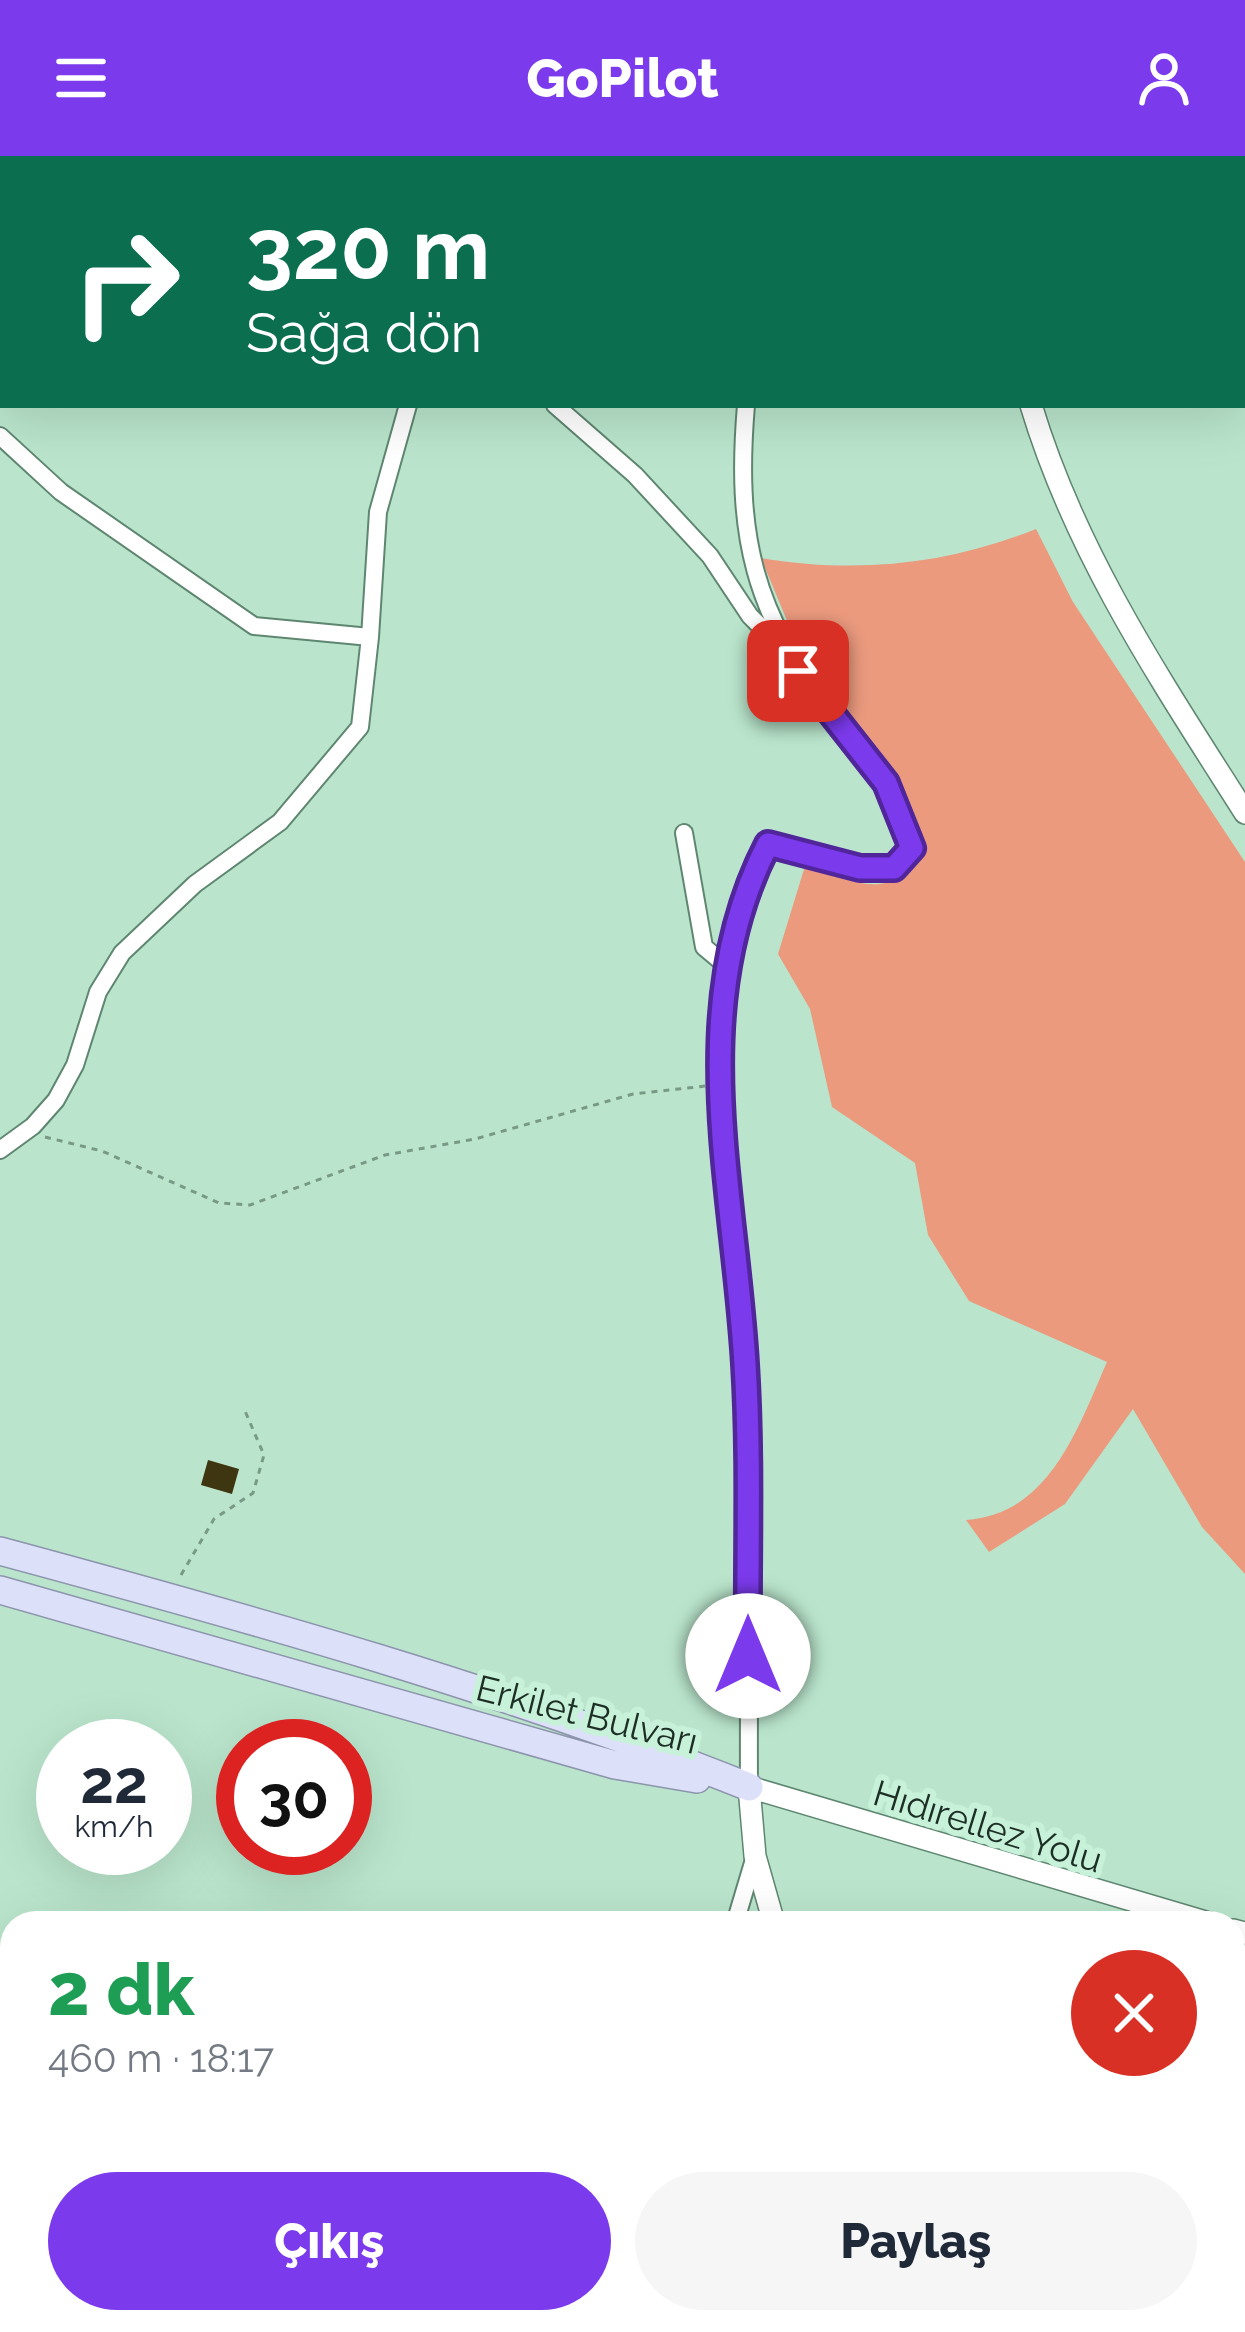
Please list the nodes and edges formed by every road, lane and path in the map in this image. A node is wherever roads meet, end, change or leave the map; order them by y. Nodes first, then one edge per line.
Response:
1 (407, 408) edge
2 (560, 408) edge
3 (746, 408) edge
4 (1032, 408) edge
5 (0, 436) edge
6 (370, 637) junction
7 (786, 653) junction
8 (1245, 813) edge
9 (684, 832) dead end
10 (728, 967) junction
11 (718, 1085) junction
12 (19, 1137) junction
13 (0, 1150) edge
14 (245, 1411) dead end
15 (0, 1550) edge
16 (0, 1590) edge
17 (168, 1596) junction
18 (749, 1787) junction
19 (755, 1856) junction
20 (739, 1911) edge
21 (771, 1911) edge
22 (1169, 1911) edge

1 - 6 street
2 - 7 street
3 - 7 street
4 - 8 street
5 - 6 street
6 - 12 street
7 - 10 street
9 - 10 street
10 - 11 street
11 - 12 path
11 - 18 street
12 - 13 street
14 - 17 path
15 - 17 main road, Erkilet Bulvarı
16 - 18 main road, Erkilet Bulvarı
17 - 18 main road, Erkilet Bulvarı
18 - 19 street
18 - 22 street, Hıdırellez Yolu
19 - 20 street
19 - 21 street

